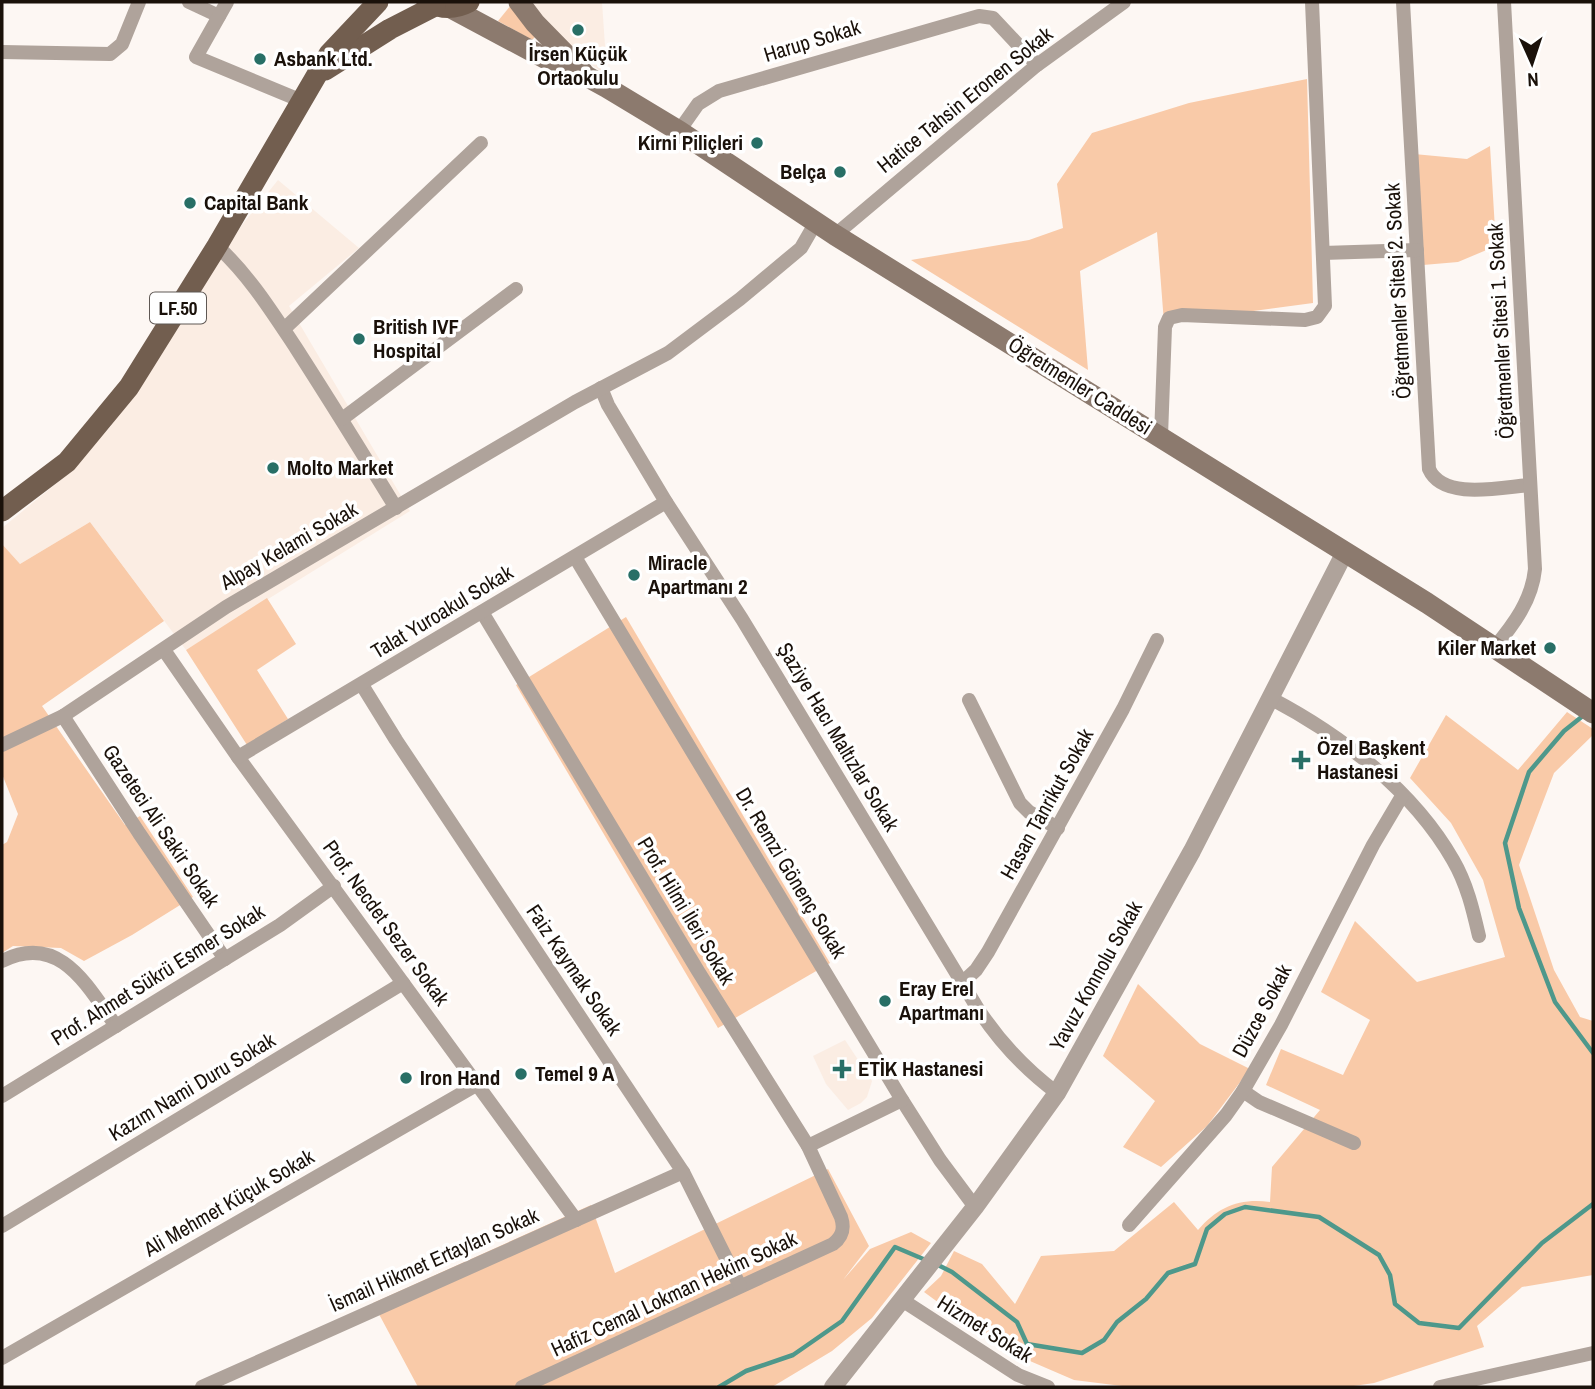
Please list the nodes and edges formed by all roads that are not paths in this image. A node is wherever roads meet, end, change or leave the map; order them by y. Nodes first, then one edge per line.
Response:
1 (139, 2) edge
2 (189, 2) edge
3 (227, 2) edge
4 (378, 2) edge
5 (519, 2) edge
6 (1124, 2) edge
7 (1312, 2) edge
8 (1403, 2) edge
9 (1504, 2) edge
10 (445, 4) edge
11 (219, 16) junction
12 (2, 52) edge
13 (1037, 65) junction
14 (317, 75) junction
15 (586, 76) junction
16 (302, 101) junction
17 (679, 131) junction
18 (481, 143) dead end
19 (816, 222) junction
20 (835, 234) junction
21 (217, 246) junction
22 (1417, 250) junction
23 (1323, 253) junction
24 (516, 289) dead end
25 (284, 330) junction
26 (601, 388) junction
27 (342, 419) junction
28 (1161, 436) junction
29 (1530, 485) junction
30 (666, 502) junction
31 (396, 508) junction
32 (2, 511) edge
33 (1345, 552) junction
34 (575, 557) junction
35 (482, 612) junction
36 (1157, 640) dead end
37 (1494, 648) junction
38 (164, 650) junction
39 (362, 685) junction
40 (1270, 698) junction
41 (969, 700) dead end
42 (1593, 713) edge
43 (63, 716) junction
44 (2, 745) edge
45 (238, 757) junction
46 (1402, 796) junction
47 (1058, 828) junction
48 (334, 886) junction
49 (1479, 936) dead end
50 (225, 959) junction
51 (2, 961) edge
52 (963, 982) junction
53 (403, 983) junction
54 (116, 1026) junction
55 (478, 1084) junction
56 (1243, 1091) junction
57 (1057, 1093) junction
58 (2, 1096) edge
59 (902, 1100) junction
60 (1354, 1143) dead end
61 (808, 1146) junction
62 (683, 1172) junction
63 (975, 1207) junction
64 (576, 1220) junction
65 (1129, 1225) dead end
66 (2, 1226) edge
67 (842, 1235) joint
68 (740, 1286) junction
69 (902, 1300) junction
70 (1593, 1353) edge
71 (2, 1358) edge
72 (202, 1387) edge
73 (522, 1387) edge
74 (833, 1387) edge
75 (1048, 1387) edge
76 (1440, 1387) edge

1 - 12 street
2 - 11 street
3 - 11 street
4 - 14 main road, LF.50
5 - 15 main road, Öğretmenler Caddesi
6 - 13 street, Hatice Tahsin Eronen Sokak
7 - 23 street
8 - 22 street, Öğretmenler Sitesi 2. Sokak
9 - 29 street, Öğretmenler Sitesi 1. Sokak
10 - 14 main road, LF.50
10 - 15 main road, Öğretmenler Caddesi
11 - 16 street
13 - 17 street, Harup Sokak
13 - 20 street, Hatice Tahsin Eronen Sokak
14 - 16 main road, LF.50
15 - 17 main road, Öğretmenler Caddesi
16 - 21 main road, LF.50
17 - 19 main road, Öğretmenler Caddesi
18 - 25 street
19 - 20 main road, Öğretmenler Caddesi
19 - 26 street, Alpay Kelami Sokak
20 - 28 main road, Öğretmenler Caddesi
21 - 25 street
21 - 32 main road, LF.50
22 - 23 street
22 - 29 street, Öğretmenler Sitesi 2. Sokak
23 - 28 street
24 - 27 street
25 - 27 street
26 - 30 street, Şaziye Hacı Maltızlar Sokak
26 - 31 street, Alpay Kelami Sokak
27 - 31 street
28 - 33 main road, Öğretmenler Caddesi
29 - 37 street, Öğretmenler Sitesi 1. Sokak
30 - 34 street, Talat Yuroakul Sokak
30 - 52 street, Şaziye Hacı Maltızlar Sokak
31 - 38 street, Alpay Kelami Sokak
33 - 37 main road, Öğretmenler Caddesi
33 - 40 street, Yavuz Konnolu Sokak
34 - 35 street, Talat Yuroakul Sokak
34 - 59 street, Dr. Remzi Gönenç Sokak
35 - 39 street, Talat Yuroakul Sokak
35 - 61 street, Prof. Hilmi İleri Sokak
36 - 47 street, Hasan Tanrikut Sokak
37 - 42 main road, Öğretmenler Caddesi
38 - 43 street, Alpay Kelami Sokak
38 - 45 street, Prof. Necdet Sezer Sokak
39 - 45 street, Talat Yuroakul Sokak
39 - 62 street, Faiz Kaymak Sokak
40 - 46 street
40 - 57 street, Yavuz Konnolu Sokak
41 - 47 street
43 - 44 street, Alpay Kelami Sokak
43 - 50 street, Gazeteci Ali Sakir Sokak
45 - 48 street, Prof. Necdet Sezer Sokak
46 - 49 street
46 - 56 street, Düzce Sokak
47 - 52 street, Hasan Tanrikut Sokak
48 - 50 street, Prof. Ahmet Sükrü Esmer Sokak
48 - 53 street, Prof. Necdet Sezer Sokak
50 - 54 street, Prof. Ahmet Sükrü Esmer Sokak
51 - 54 street
52 - 57 street, Şaziye Hacı Maltızlar Sokak
53 - 55 street, Prof. Necdet Sezer Sokak
53 - 66 street, Kazım Nami Duru Sokak
54 - 58 street, Prof. Ahmet Sükrü Esmer Sokak
55 - 64 street, Prof. Necdet Sezer Sokak
55 - 71 street, Ali Mehmet Küçuk Sokak
56 - 60 street
56 - 65 street, Düzce Sokak
57 - 63 street, Yavuz Konnolu Sokak
59 - 61 street
59 - 63 street, Dr. Remzi Gönenç Sokak
61 - 67 street, Prof. Hilmi İleri Sokak
62 - 64 street, İsmail Hikmet Ertaylan Sokak
62 - 68 street, Faiz Kaymak Sokak
63 - 69 street, Yavuz Konnolu Sokak
64 - 72 street, İsmail Hikmet Ertaylan Sokak
67 - 68 street, Hafiz Cemal Lokman Hekim Sokak
68 - 73 street, Hafiz Cemal Lokman Hekim Sokak
69 - 74 street, Yavuz Konnolu Sokak
69 - 75 street, Hizmet Sokak
70 - 76 street

